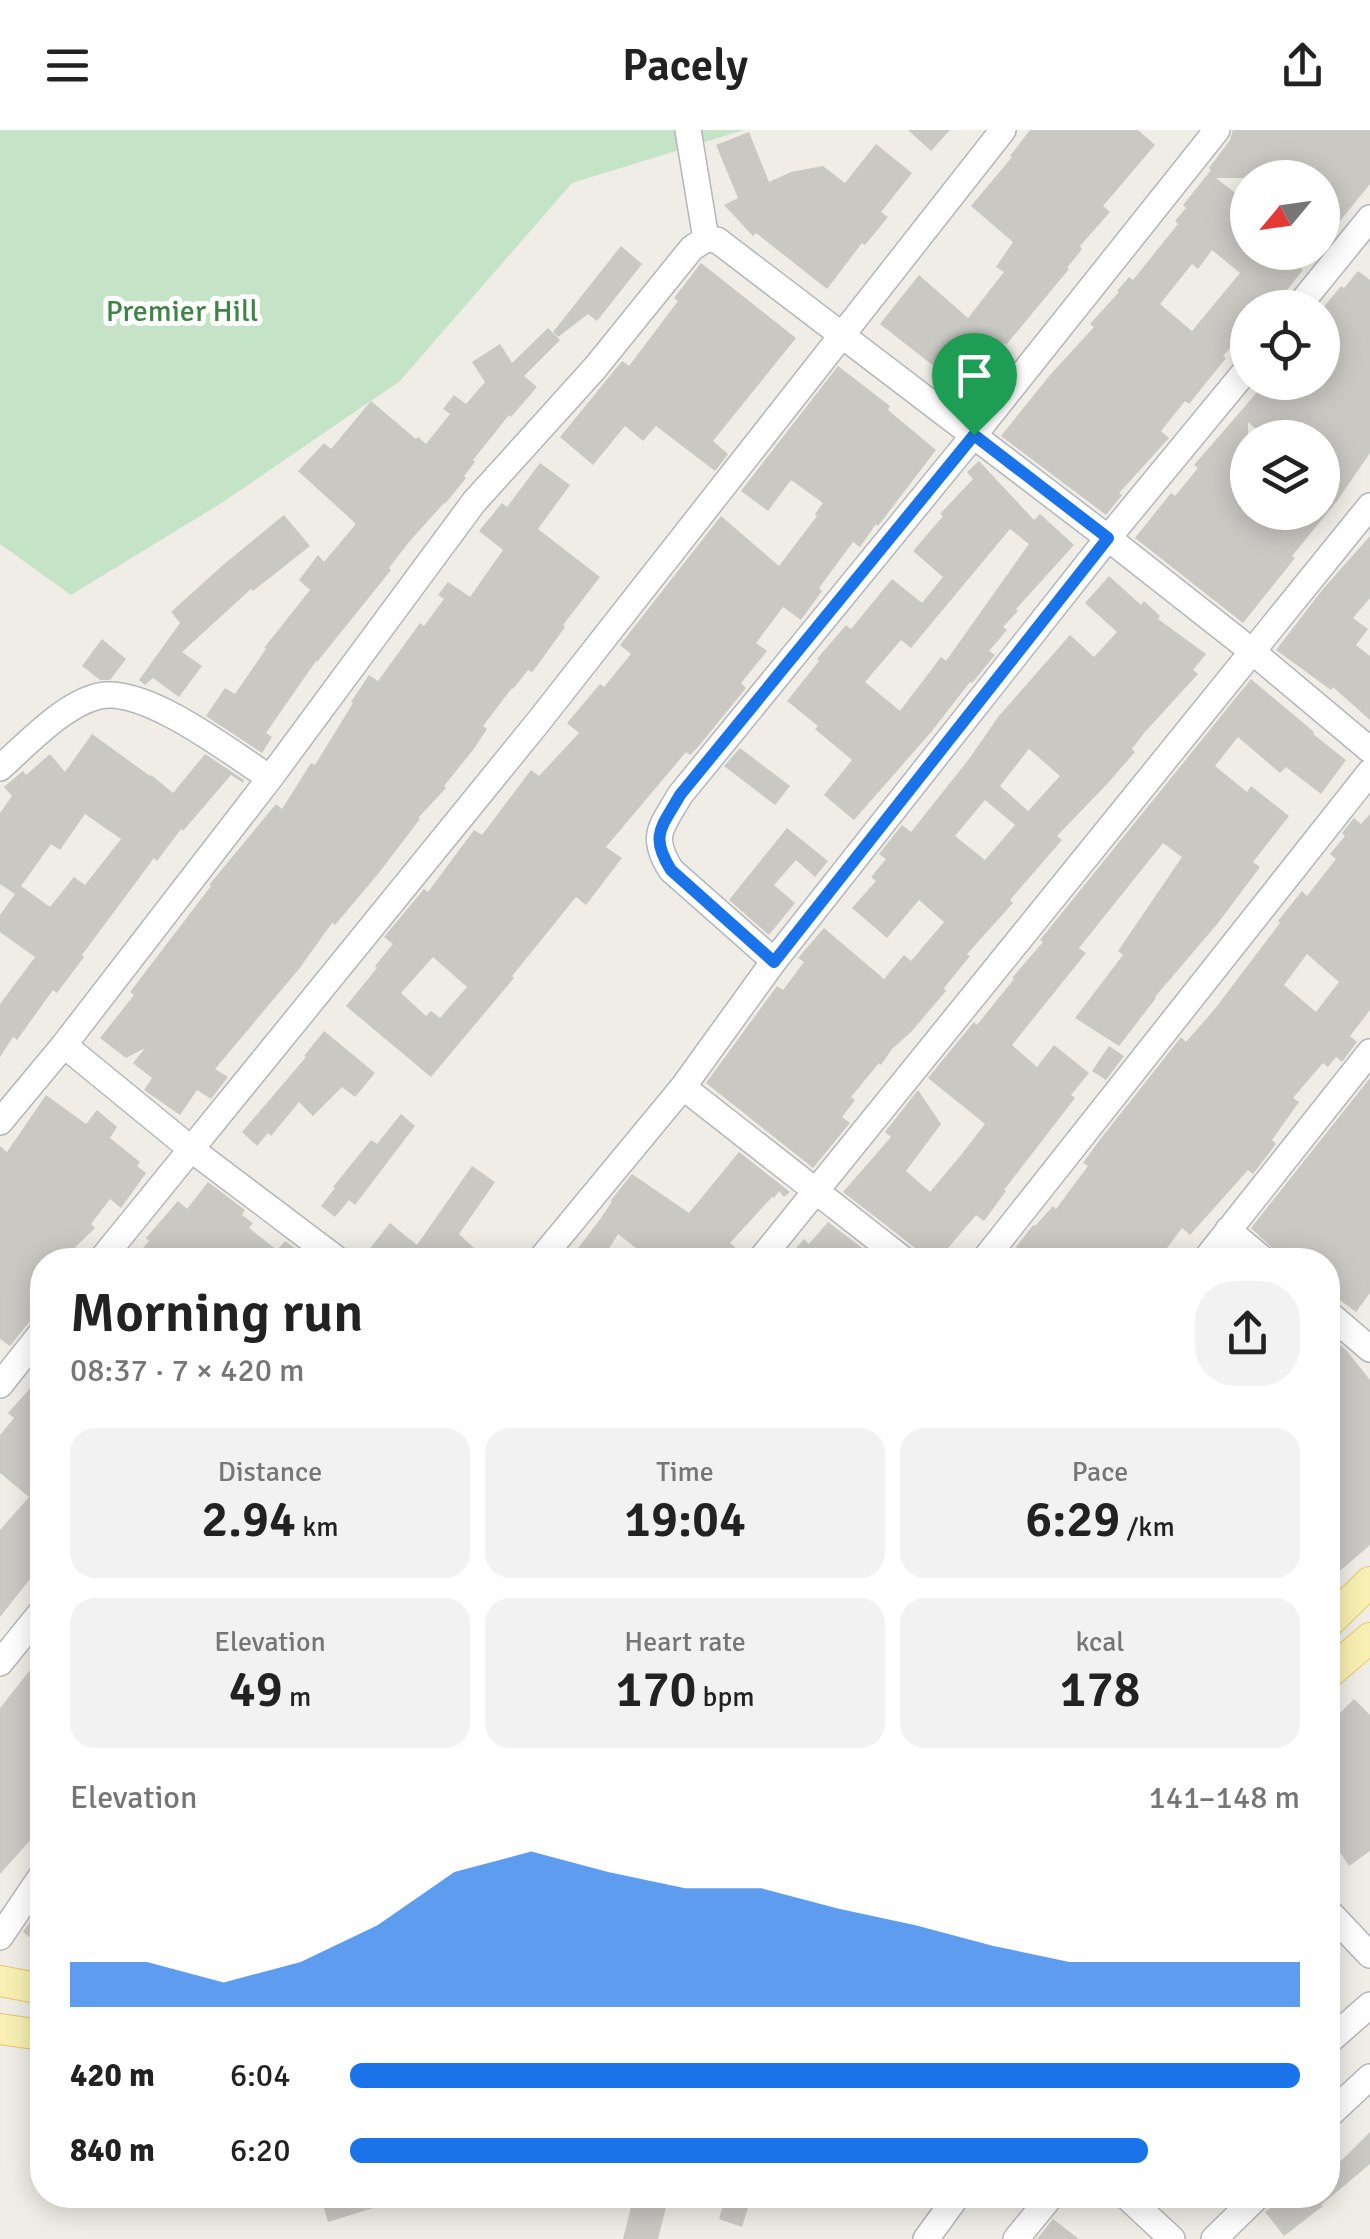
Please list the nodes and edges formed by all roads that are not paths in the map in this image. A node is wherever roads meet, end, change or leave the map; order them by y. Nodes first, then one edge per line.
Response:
1 (688, 130) edge
2 (1003, 130) edge
3 (1217, 130) edge
4 (1370, 218) edge
5 (706, 239) junction
6 (1312, 290) edge
7 (844, 336) junction
8 (1230, 390) edge
9 (974, 435) junction
10 (1370, 506) edge
11 (1108, 538) junction
12 (1253, 652) junction
13 (1370, 750) edge
14 (0, 768) edge
15 (1370, 772) edge
16 (270, 778) junction
17 (774, 962) junction
18 (64, 1046) junction
19 (1370, 1052) edge
20 (683, 1087) junction
21 (0, 1122) edge
22 (191, 1149) junction
23 (816, 1190) junction
24 (1228, 1230) junction
25 (111, 1248) edge
26 (317, 1248) edge
27 (550, 1248) edge
28 (770, 1248) edge
29 (889, 1248) edge
30 (993, 1248) edge
31 (1214, 1248) edge
32 (1250, 1248) edge
33 (1340, 1321) edge
34 (1367, 1340) edge
35 (30, 1347) edge
36 (0, 1385) edge
37 (1370, 1582) edge
38 (1340, 1611) edge
39 (30, 1626) edge
40 (1370, 1638) edge
41 (0, 1662) edge
42 (1340, 1664) edge
43 (30, 1893) edge
44 (1340, 1924) edge
45 (0, 1937) edge
46 (1370, 1955) edge
47 (0, 1981) edge
48 (30, 1986) edge
49 (1370, 2005) edge
50 (0, 2029) edge
51 (1340, 2031) edge
52 (30, 2033) edge
53 (1370, 2077) edge
54 (1340, 2105) edge
55 (949, 2208) edge
56 (1041, 2208) edge
57 (1139, 2208) edge
58 (1246, 2208) edge
59 (926, 2239) edge
60 (1016, 2239) edge
61 (1172, 2239) edge
62 (1214, 2239) edge

1 - 5 street
2 - 7 street
3 - 9 street
4 - 6 street
5 - 7 street
5 - 16 street
7 - 9 street
7 - 22 street
8 - 11 street
9 - 11 street
9 - 17 street
10 - 12 street
11 - 12 street
11 - 17 street
12 - 13 street
12 - 23 street
14 - 16 street
15 - 30 street
16 - 18 street
17 - 20 street
18 - 21 street
18 - 22 street
19 - 24 street
20 - 23 street
20 - 27 street
22 - 25 street
22 - 26 street
23 - 28 street
23 - 29 street
24 - 31 street
24 - 32 street
33 - 34 street
35 - 36 street
37 - 38 main road
39 - 41 street
40 - 42 main road
43 - 45 street
44 - 46 street
47 - 48 main road
49 - 51 street
50 - 52 main road
53 - 54 street
55 - 59 street
56 - 60 street
57 - 61 street
58 - 62 street

